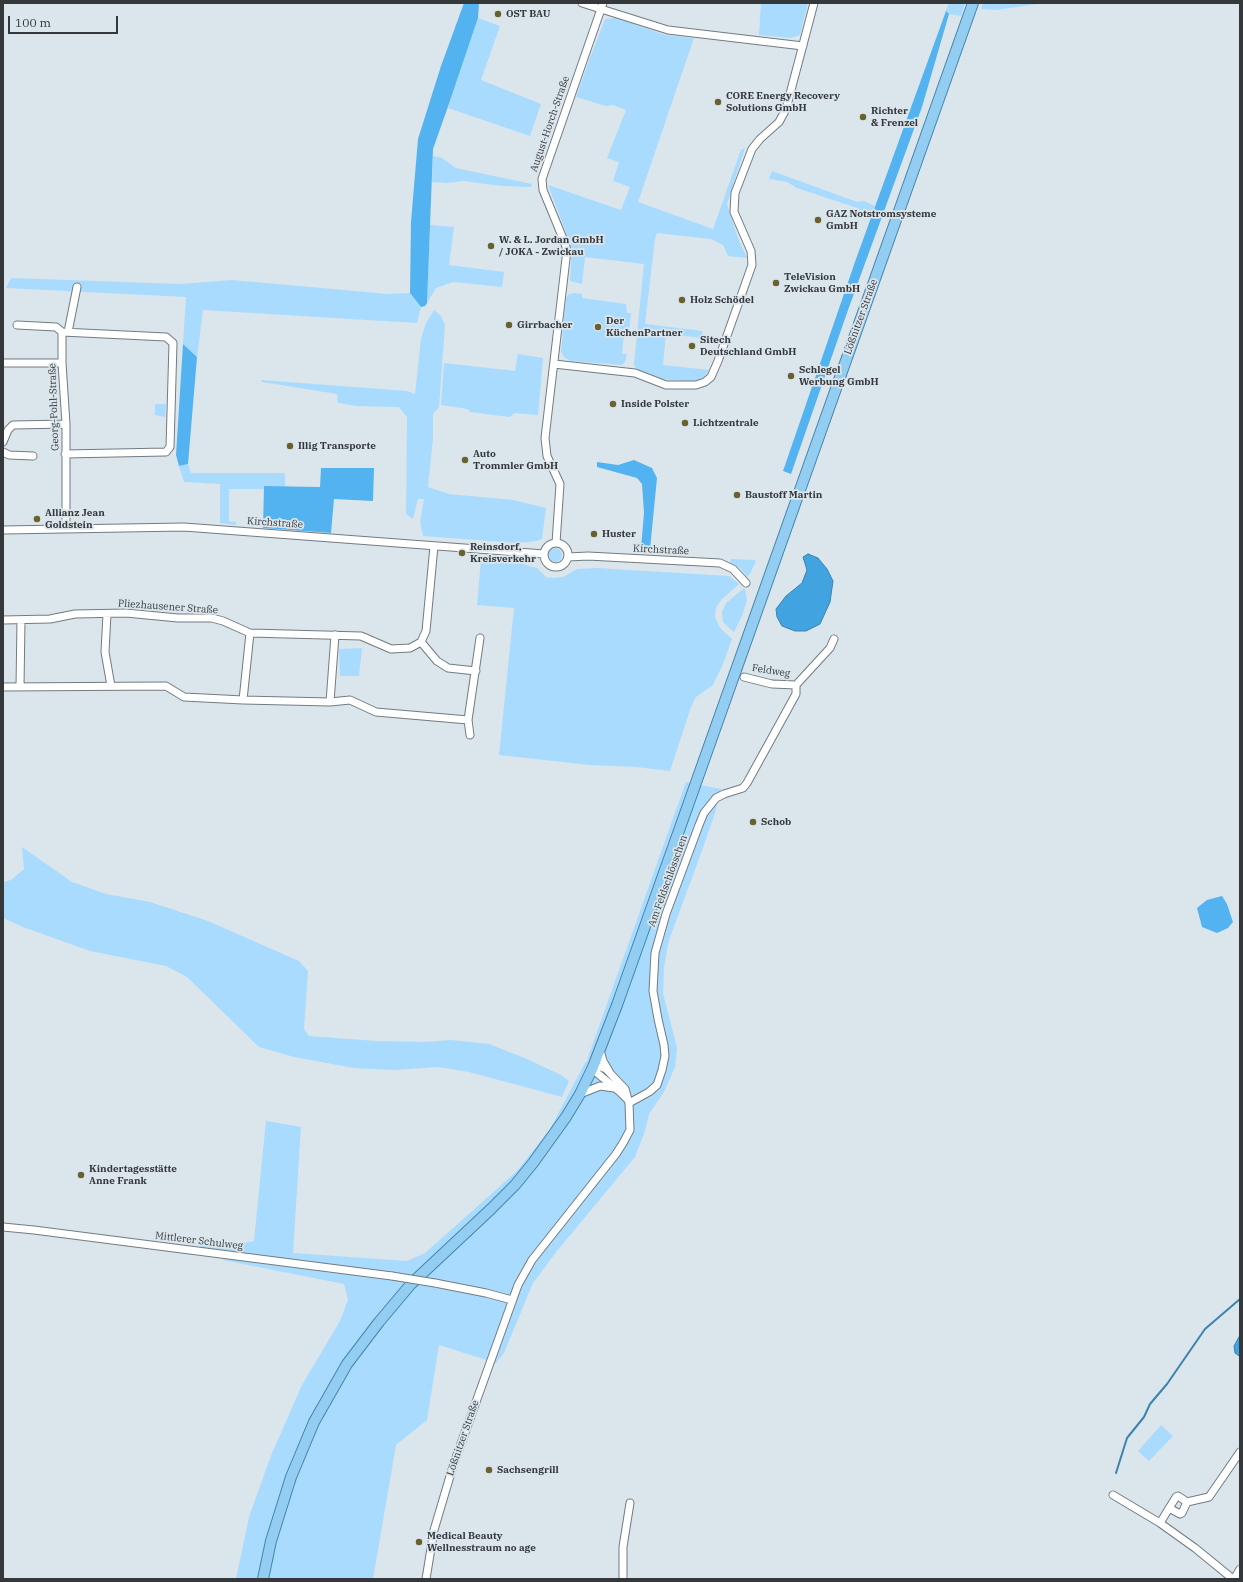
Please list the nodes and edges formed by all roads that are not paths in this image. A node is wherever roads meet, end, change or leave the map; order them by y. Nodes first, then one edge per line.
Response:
1 (582, 3) edge
2 (814, 3) edge
3 (973, 3) edge
4 (602, 6) edge
5 (803, 46) junction
6 (77, 287) dead end
7 (17, 325) dead end
8 (65, 332) junction
9 (3, 363) edge
10 (62, 363) junction
11 (554, 364) junction
12 (66, 424) junction
13 (3, 442) edge
14 (3, 452) edge
15 (65, 454) junction
16 (33, 456) dead end
17 (66, 528) junction
18 (3, 530) edge
19 (556, 543) junction
20 (434, 546) junction
21 (544, 554) junction
22 (568, 557) junction
23 (746, 582) dead end
24 (107, 614) junction
25 (3, 620) edge
26 (21, 620) junction
27 (250, 633) junction
28 (335, 635) junction
29 (480, 638) dead end
30 (834, 639) dead end
31 (421, 642) junction
32 (476, 671) junction
33 (744, 677) dead end
34 (796, 685) junction
35 (110, 686) junction
36 (3, 687) edge
37 (20, 687) junction
38 (243, 700) junction
39 (330, 702) junction
40 (468, 720) junction
41 (470, 735) dead end
42 (600, 1050) junction
43 (593, 1067) junction
44 (609, 1071) junction
45 (617, 1089) junction
46 (580, 1094) junction
47 (629, 1103) junction
48 (3, 1227) edge
49 (512, 1300) junction
50 (1240, 1452) edge
51 (1113, 1495) dead end
52 (1187, 1502) junction
53 (630, 1503) dead end
54 (1169, 1508) junction
55 (1160, 1524) junction
56 (1240, 1569) edge
57 (264, 1579) edge
58 (426, 1579) edge
59 (623, 1579) edge
60 (1234, 1579) edge

1 - 4 street
2 - 5 street
3 - 42 main road, Lößnitzer Straße
4 - 5 street
4 - 11 street, August-Horch-Straße
5 - 11 street
6 - 8 street, Georg-Pohl-Straße
7 - 8 street
8 - 10 street, Georg-Pohl-Straße
8 - 15 street
9 - 10 street
10 - 12 street, Georg-Pohl-Straße
11 - 19 street, August-Horch-Straße
12 - 13 street
12 - 15 street, Georg-Pohl-Straße
14 - 16 street
15 - 17 street, Georg-Pohl-Straße
17 - 18 street, Kirchstraße
17 - 20 street, Kirchstraße
19 - 21 street
19 - 22 street
20 - 21 street, Kirchstraße
20 - 31 street
21 - 22 street, Kirchstraße
22 - 23 street, Kirchstraße
24 - 26 street, Pliezhausener Straße
24 - 27 street, Pliezhausener Straße
24 - 35 street, Pliezhausener Straße
25 - 26 street, Pliezhausener Straße
26 - 37 street
27 - 28 street, Pliezhausener Straße
27 - 38 street
28 - 31 street, Pliezhausener Straße
28 - 39 street
29 - 32 street
30 - 34 street
31 - 32 street
32 - 40 street
33 - 34 street, Feldweg
34 - 47 street, Am Feldschlösschen
35 - 37 street
35 - 38 street
36 - 37 street
38 - 39 street
39 - 40 street
40 - 41 street
42 - 43 main road, Lößnitzer Straße
42 - 44 street, Lößnitzer Straße
43 - 44 street
43 - 45 street
43 - 46 main road, Lößnitzer Straße
44 - 47 street, Lößnitzer Straße
45 - 46 street
45 - 47 street
46 - 57 main road, Lößnitzer Straße
47 - 49 street, Lößnitzer Straße
48 - 49 street, Mittlerer Schulweg, bridge
49 - 58 street, Lößnitzer Straße
50 - 52 street
51 - 55 street
52 - 54 street
52 - 54 street
53 - 59 street
54 - 55 street
55 - 60 street
56 - 60 street

